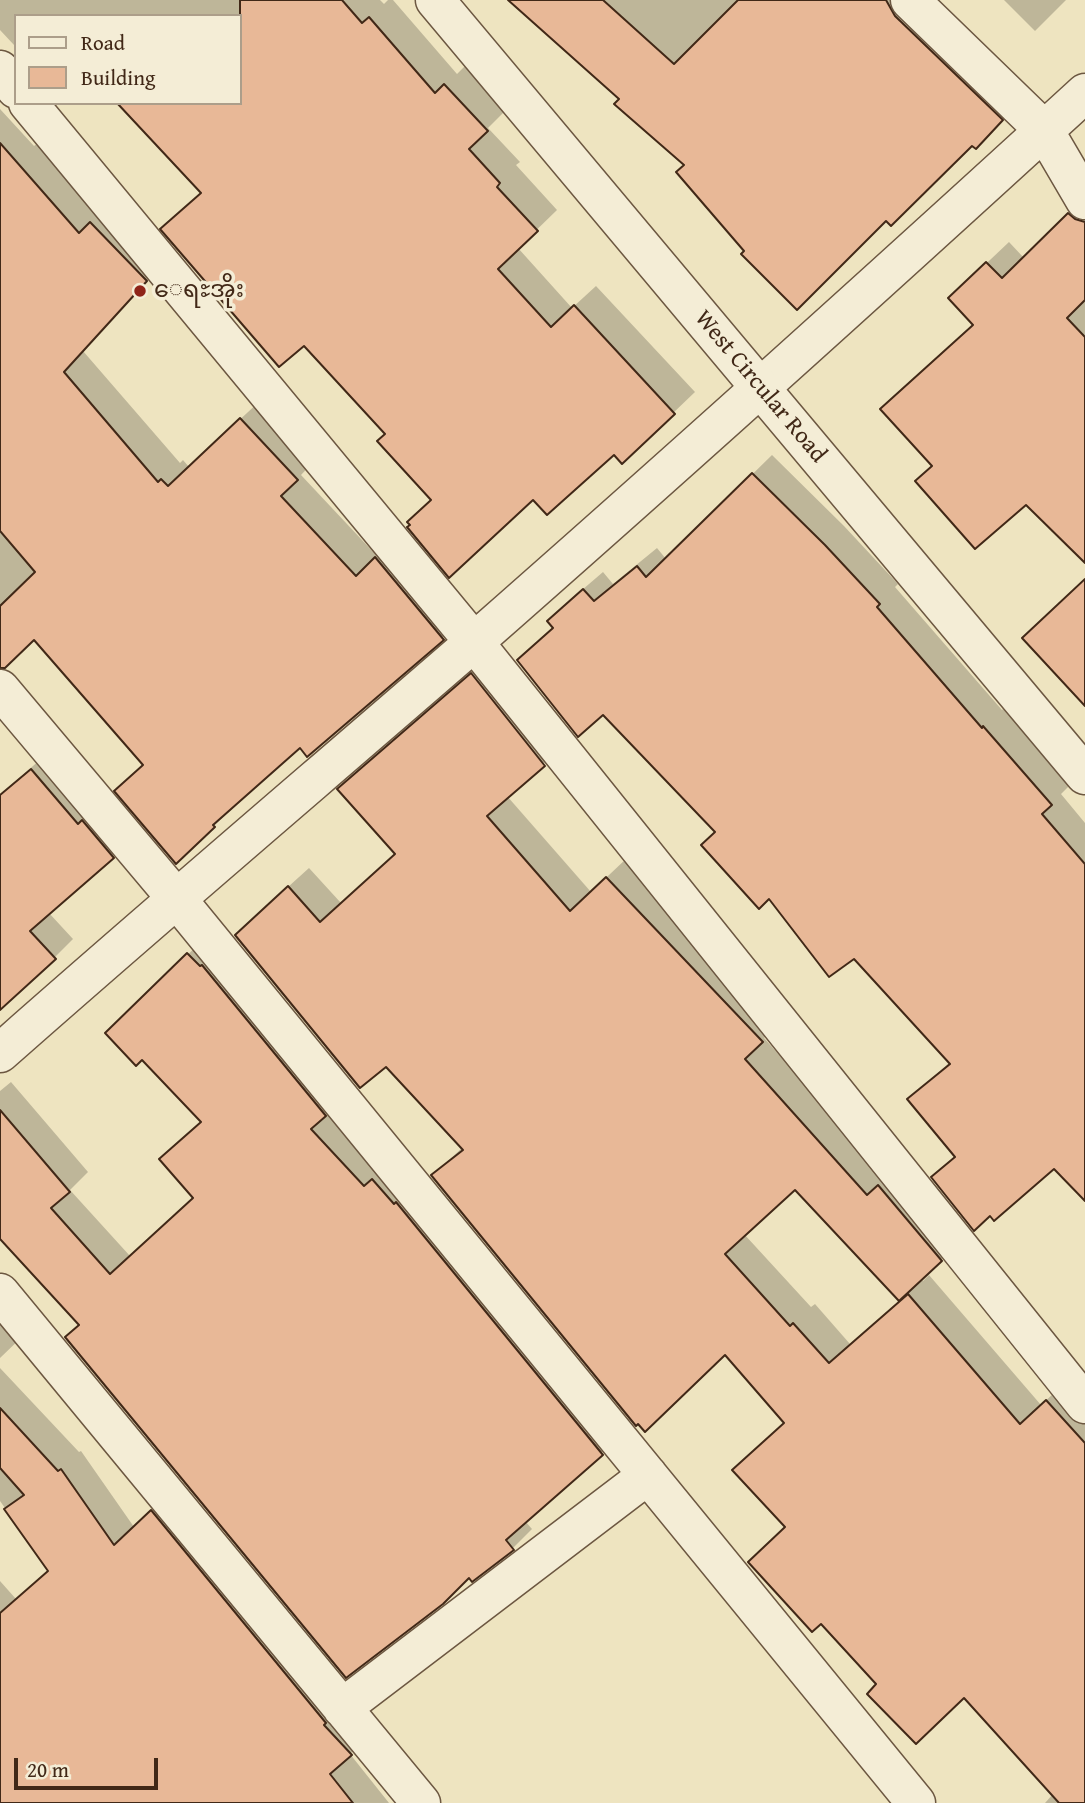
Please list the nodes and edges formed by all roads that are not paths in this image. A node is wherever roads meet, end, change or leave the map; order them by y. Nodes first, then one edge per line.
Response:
1 (435, 0) edge
2 (910, 0) edge
3 (0, 70) edge
4 (14, 87) edge
5 (1085, 93) edge
6 (30, 105) edge
7 (1044, 130) junction
8 (1085, 200) edge
9 (760, 388) junction
10 (474, 642) junction
11 (0, 689) edge
12 (1085, 775) edge
13 (176, 898) junction
14 (0, 1053) edge
15 (0, 1293) edge
16 (1085, 1404) edge
17 (648, 1475) junction
18 (342, 1708) junction
19 (421, 1803) edge
20 (916, 1803) edge

1 - 9 street, West Circular Road
2 - 7 street
3 - 4 street
5 - 7 street
6 - 10 street
7 - 8 street
7 - 9 street
9 - 10 street
9 - 12 street, West Circular Road
10 - 13 street
10 - 16 street
11 - 13 street
13 - 14 street
13 - 17 street
15 - 18 street
17 - 18 street
17 - 20 street
18 - 19 street

